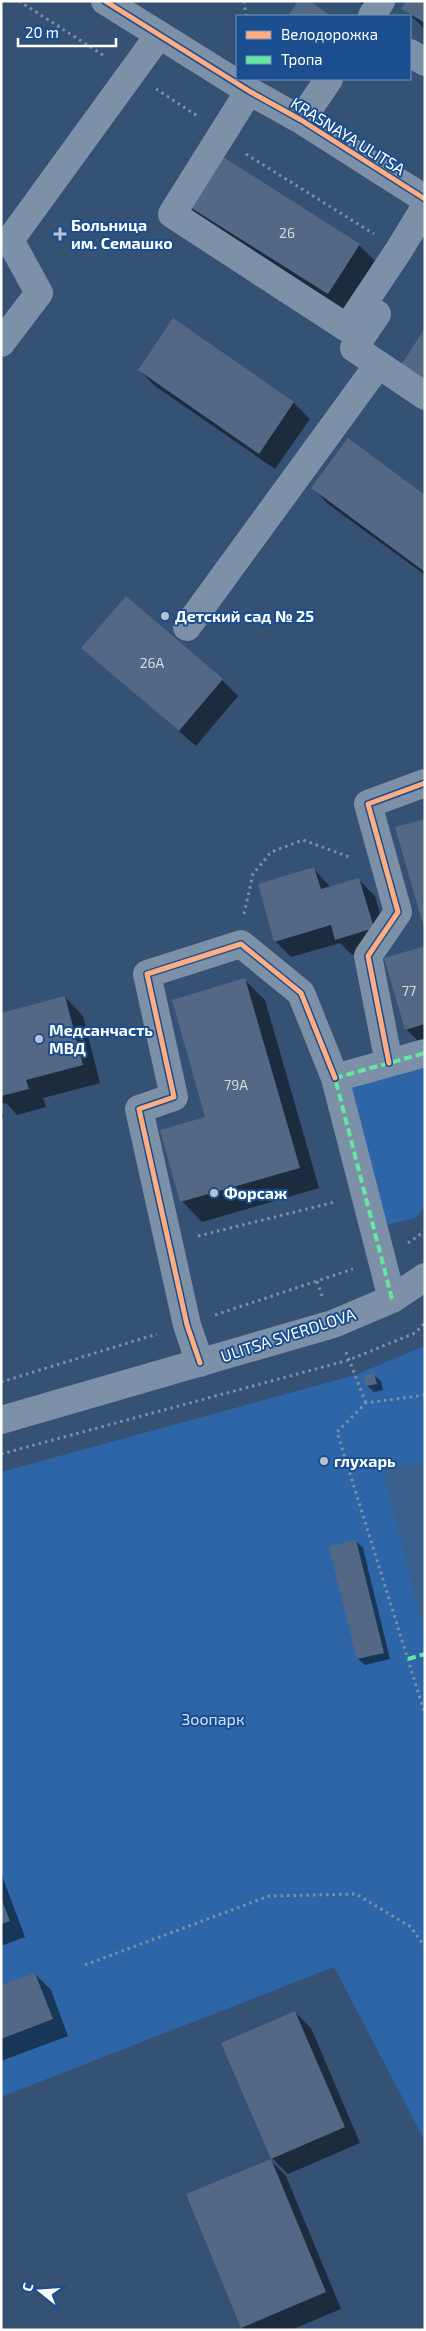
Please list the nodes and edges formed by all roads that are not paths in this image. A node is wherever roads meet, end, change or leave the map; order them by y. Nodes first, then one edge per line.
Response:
1 (105, 1) edge
2 (381, 1) edge
3 (373, 15) edge
4 (160, 35) junction
5 (411, 54) edge
6 (425, 62) edge
7 (328, 80) edge
8 (249, 91) junction
9 (301, 120) junction
10 (425, 199) edge
11 (425, 207) edge
12 (425, 245) edge
13 (1, 343) edge
14 (378, 365) junction
15 (425, 396) edge
16 (187, 627) dead end
17 (425, 783) edge
18 (425, 1052) edge
19 (389, 1063) junction
20 (335, 1078) junction
21 (425, 1277) edge
22 (392, 1299) junction
23 (200, 1363) junction
24 (1, 1420) edge

1 - 4 street, KRASNAYA ULITSA
2 - 3 street
4 - 8 street, KRASNAYA ULITSA
4 - 13 street
5 - 6 street
7 - 9 street
8 - 9 street, KRASNAYA ULITSA
8 - 11 street
9 - 10 street, KRASNAYA ULITSA
12 - 14 street
14 - 15 street
14 - 16 street
17 - 19 street
18 - 19 street
19 - 20 street
20 - 22 street
20 - 23 street
21 - 22 street, ULITSA SVERDLOVA
22 - 23 street, ULITSA SVERDLOVA
23 - 24 street, ULITSA SVERDLOVA

